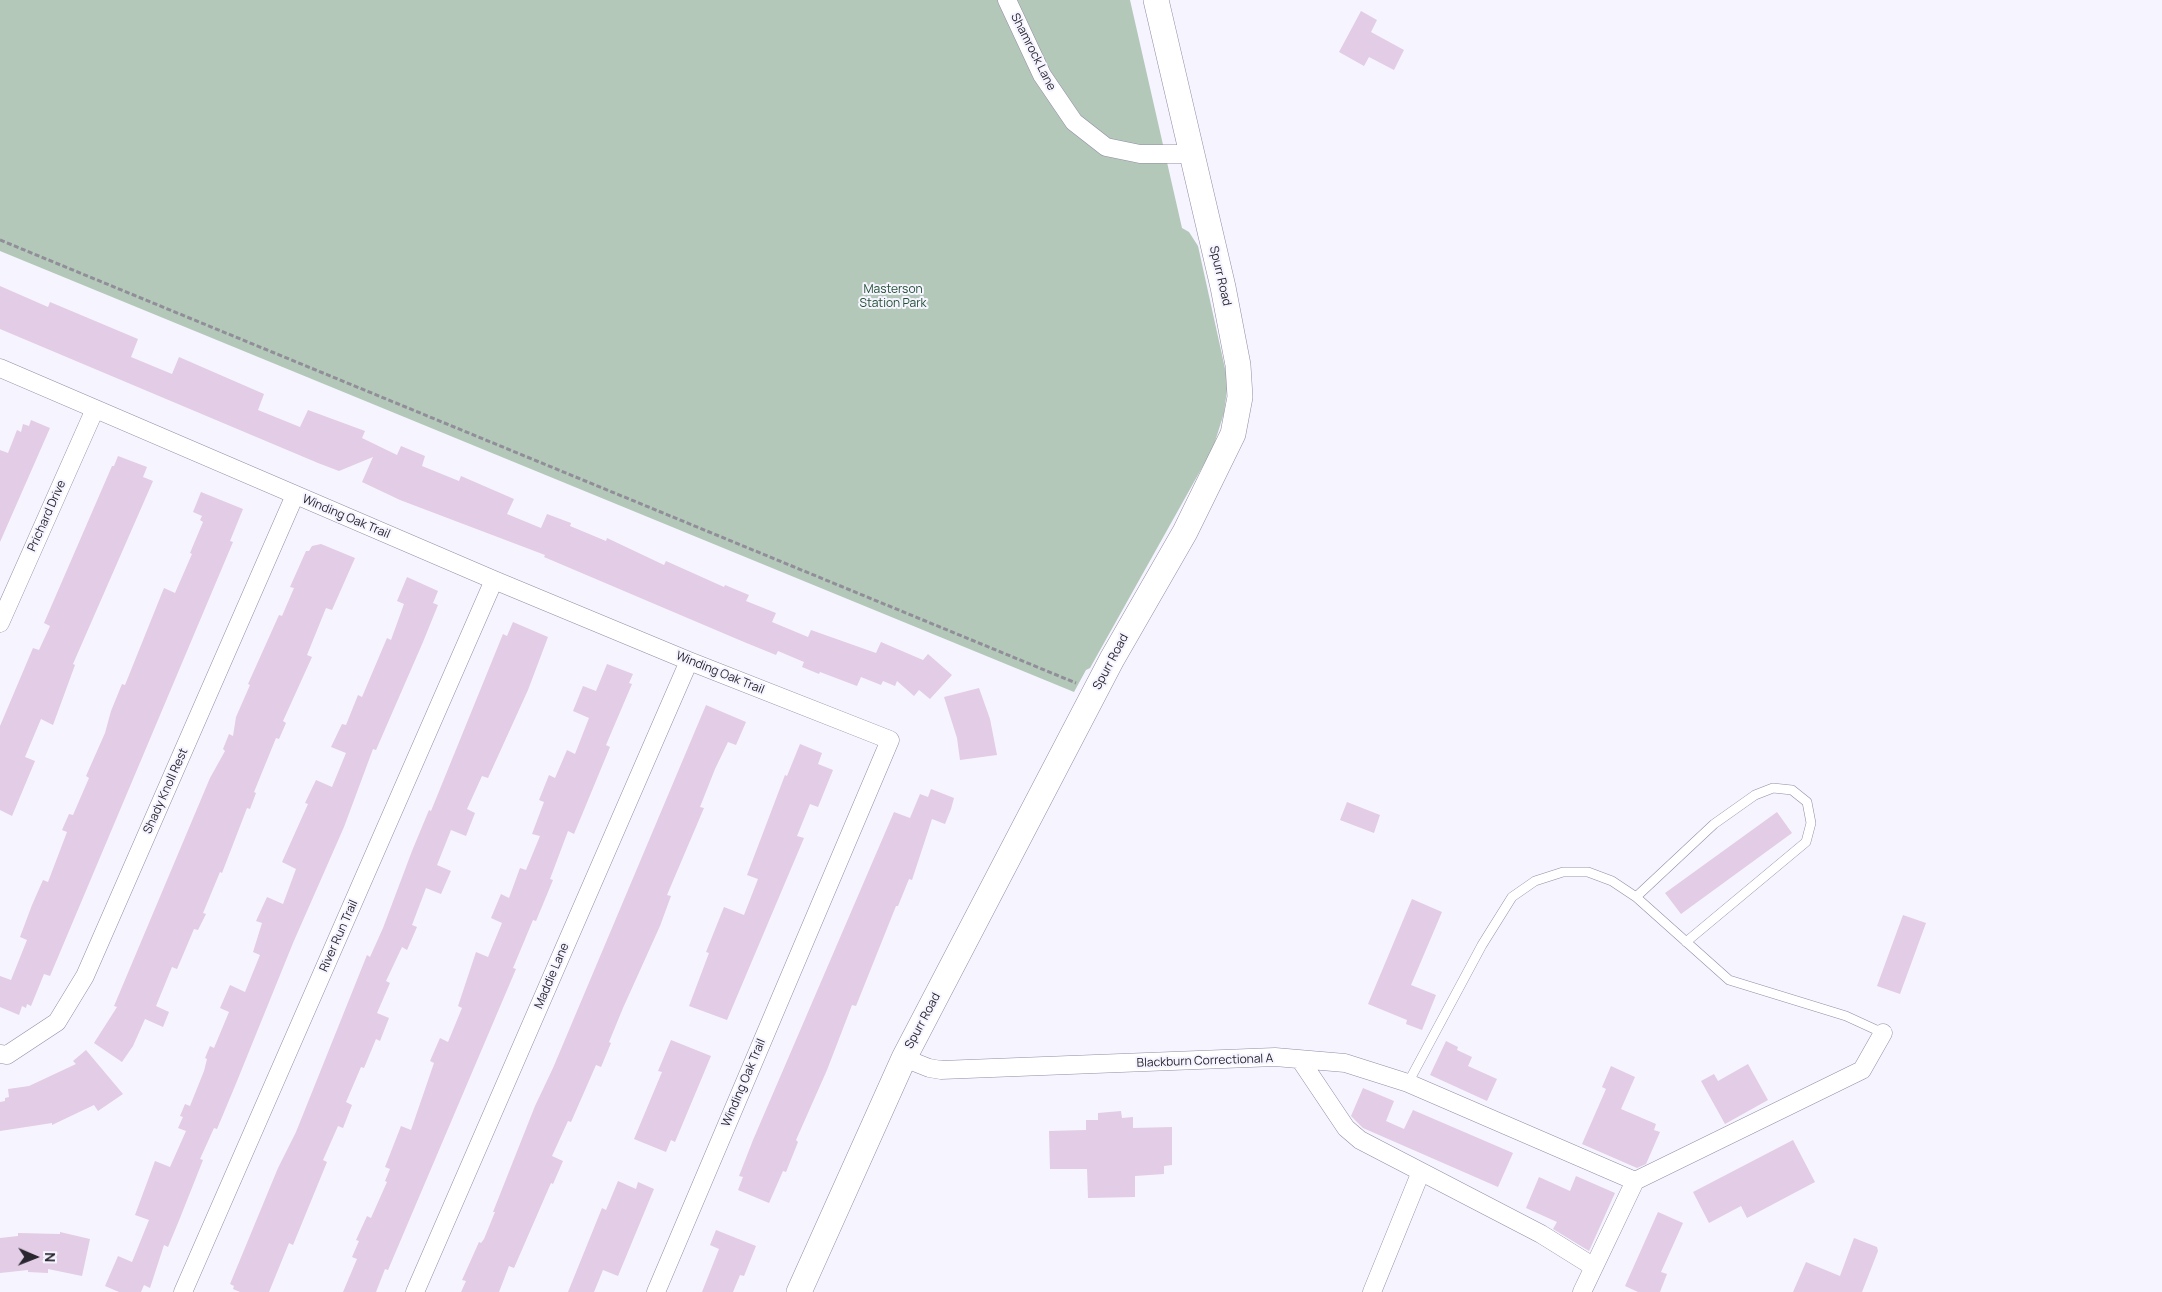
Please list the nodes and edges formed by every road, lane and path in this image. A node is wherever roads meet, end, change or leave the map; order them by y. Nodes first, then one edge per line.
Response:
1 (1007, 0) edge
2 (1156, 0) edge
3 (1191, 154) junction
4 (0, 240) edge
5 (0, 368) edge
6 (95, 409) junction
7 (296, 495) junction
8 (494, 580) junction
9 (1, 619) edge
10 (689, 661) junction
11 (1096, 691) junction
12 (1636, 897) junction
13 (1686, 942) junction
14 (1883, 1032) joint
15 (0, 1054) edge
16 (904, 1058) junction
17 (1301, 1061) junction
18 (1408, 1083) junction
19 (1420, 1174) junction
20 (1635, 1181) junction
21 (1594, 1267) junction
22 (183, 1292) edge
23 (415, 1292) edge
24 (656, 1292) edge
25 (799, 1292) edge
26 (1372, 1292) edge
27 (1582, 1292) edge

1 - 3 street, Shamrock Lane
2 - 3 street, Spurr Road
3 - 11 street, Spurr Road
4 - 11 path
5 - 6 street, Winding Oak Trail
6 - 7 street, Winding Oak Trail
6 - 9 street, Prichard Drive
7 - 8 street, Winding Oak Trail
7 - 15 street, Shady Knoll Rest
8 - 10 street, Winding Oak Trail
8 - 22 street, River Run Trail
10 - 23 street, Maddie Lane
10 - 24 street, Winding Oak Trail
11 - 16 street, Spurr Road
12 - 13 lane
12 - 13 lane
12 - 18 lane
13 - 14 lane
14 - 20 street
16 - 17 street, Blackburn Correctional A
16 - 25 street, Spurr Road
17 - 18 street, Blackburn Correctional A
17 - 19 street
18 - 20 street, Blackburn Correctional A
19 - 21 street
19 - 26 street
20 - 21 street
21 - 27 street

